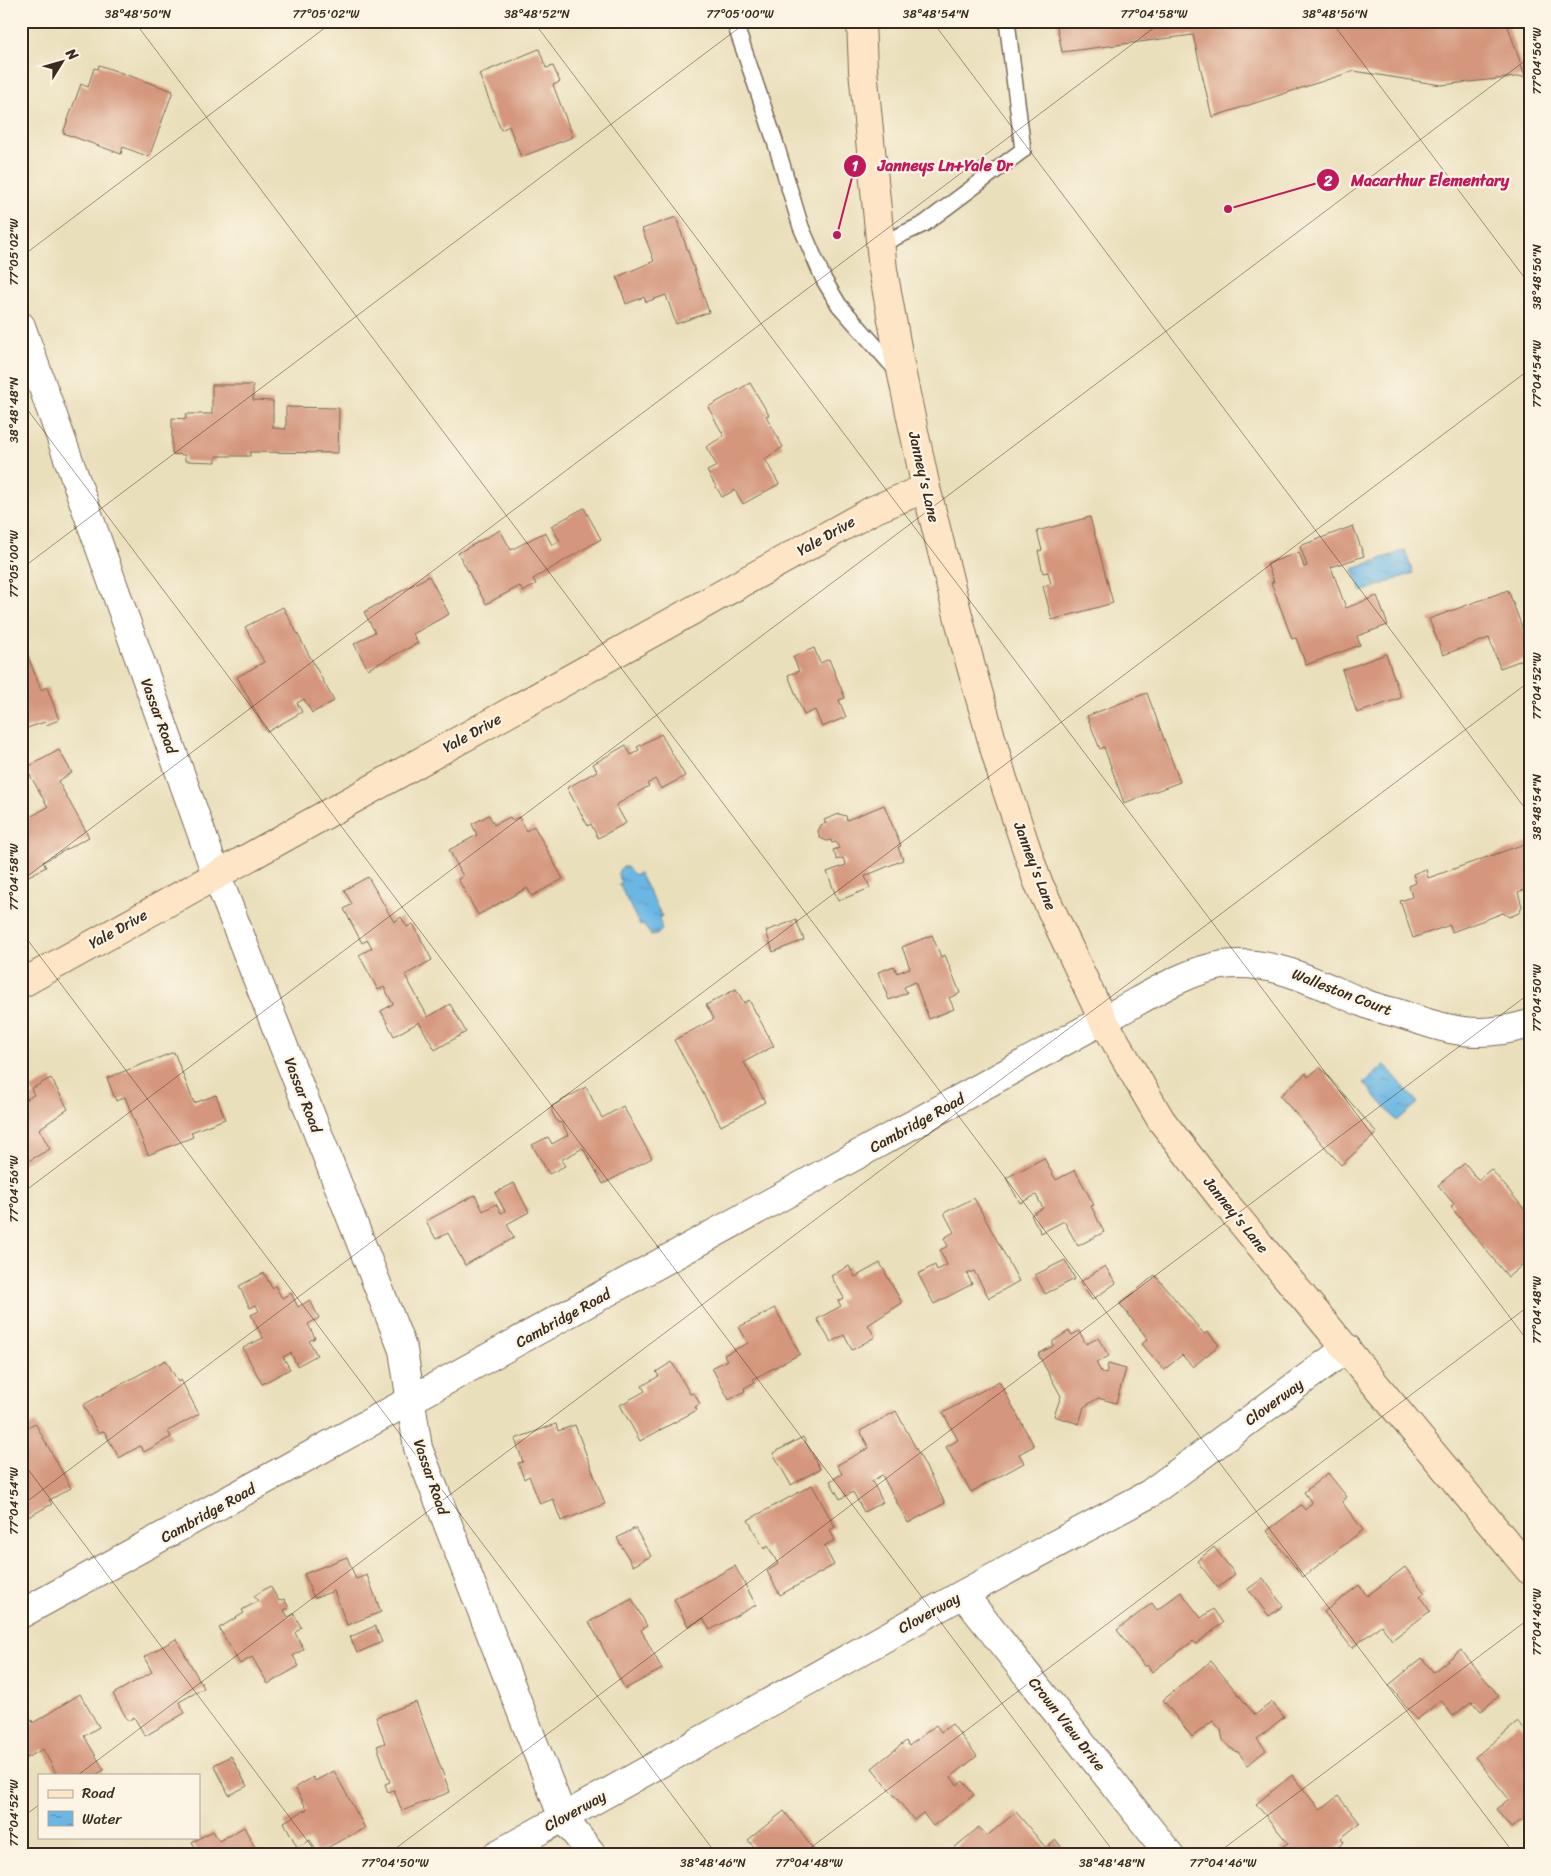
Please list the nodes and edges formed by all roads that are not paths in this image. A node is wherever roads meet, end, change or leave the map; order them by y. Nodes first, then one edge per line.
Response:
1 (734, 21) edge
2 (861, 21) edge
3 (1007, 21) edge
4 (881, 244) junction
5 (21, 326) edge
6 (902, 375) junction
7 (926, 488) junction
8 (216, 874) junction
9 (21, 984) edge
10 (1103, 1020) junction
11 (1530, 1024) edge
12 (1347, 1348) junction
13 (412, 1402) junction
14 (1530, 1571) edge
15 (963, 1594) junction
16 (21, 1614) edge
17 (563, 1818) junction
18 (496, 1855) edge
19 (593, 1855) edge
20 (1170, 1855) edge

1 - 6 lane
2 - 4 main road, Janney's Lane
3 - 4 lane
4 - 6 main road, Janney's Lane
5 - 8 street, Vassar Road
6 - 7 main road, Janney's Lane
7 - 8 main road, Yale Drive
7 - 10 main road, Janney's Lane
8 - 9 main road, Yale Drive
8 - 13 street, Vassar Road
10 - 11 street, Walleston Court
10 - 12 main road, Janney's Lane
10 - 13 street, Cambridge Road
12 - 14 main road, Janney's Lane
12 - 15 street, Cloverway
13 - 16 street, Cambridge Road
13 - 17 street, Vassar Road
15 - 17 street, Cloverway
15 - 20 street, Crown View Drive
17 - 18 street, Cloverway
17 - 19 street, Vassar Road

